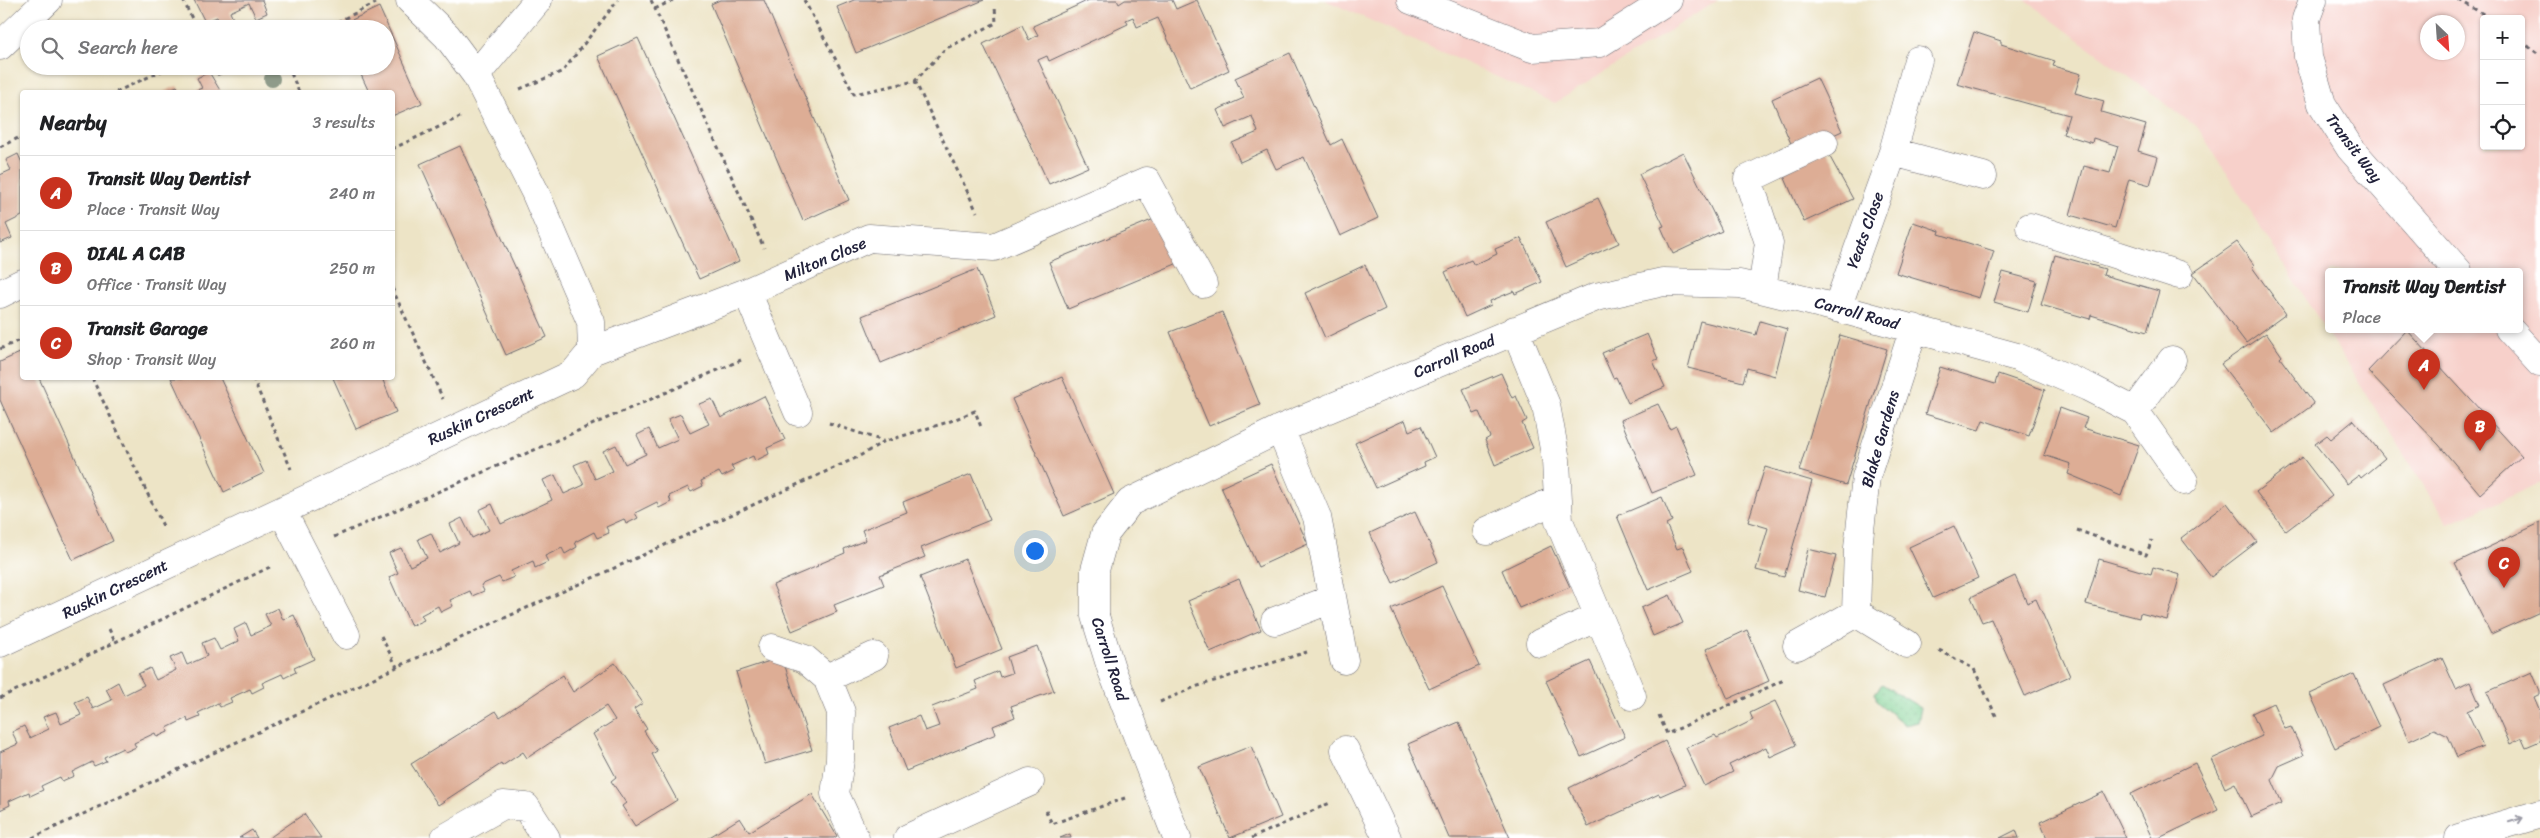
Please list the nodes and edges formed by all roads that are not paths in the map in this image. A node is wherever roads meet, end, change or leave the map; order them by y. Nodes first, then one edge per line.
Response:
1 (48, 0) edge
2 (410, 0) edge
3 (538, 0) edge
4 (1411, 0) edge
5 (1668, 0) edge
6 (2314, 0) edge
7 (27, 20) edge
8 (20, 27) edge
9 (0, 46) edge
10 (1918, 60) dead end
11 (476, 75) junction
12 (1824, 143) dead end
13 (1893, 152) junction
14 (1983, 176) dead end
15 (2030, 227) dead end
16 (2455, 268) edge
17 (2179, 275) dead end
18 (20, 284) edge
19 (1203, 284) dead end
20 (1762, 290) junction
21 (747, 292) junction
22 (0, 294) edge
23 (1837, 308) junction
24 (1914, 328) junction
25 (1515, 330) junction
26 (2514, 333) edge
27 (592, 351) junction
28 (2172, 360) dead end
29 (2540, 363) edge
30 (2135, 411) junction
31 (798, 412) road end
32 (1280, 429) junction
33 (2184, 481) dead end
34 (1558, 499) junction
35 (282, 511) junction
36 (1487, 531) dead end
37 (1332, 599) junction
38 (1856, 613) junction
39 (1598, 617) junction
40 (1275, 621) dead end
41 (346, 634) dead end
42 (1540, 643) dead end
43 (0, 644) edge
44 (1907, 644) road end
45 (1797, 646) road end
46 (772, 648) dead end
47 (1342, 653) road end
48 (874, 656) dead end
49 (827, 678) junction
50 (1632, 696) road end
51 (1345, 750) dead end
52 (1030, 782) road end
53 (2540, 814) edge
54 (919, 835) edge
55 (445, 838) edge
56 (546, 838) edge
57 (855, 838) edge
58 (1177, 838) edge
59 (1387, 838) edge
60 (2459, 838) edge

1 - 7 street
2 - 11 street
3 - 11 street
4 - 5 street
6 - 16 street, Transit Way
8 - 9 street
10 - 13 street, Yeats Close
11 - 27 street
12 - 20 street
13 - 14 street
13 - 23 street, Yeats Close
15 - 17 street
18 - 22 street
19 - 21 street, Milton Close
20 - 23 street, Carroll Road
20 - 25 street, Carroll Road
21 - 27 street, Milton Close
21 - 31 street
23 - 24 street, Carroll Road
24 - 30 street, Carroll Road
24 - 38 street, Blake Gardens
25 - 32 street, Carroll Road
25 - 34 street
26 - 29 street
27 - 35 street, Ruskin Crescent
28 - 30 street
30 - 33 street, Carroll Road
32 - 37 street
32 - 58 street, Carroll Road
34 - 36 street
34 - 39 street
35 - 41 street
35 - 43 street, Ruskin Crescent
37 - 40 street
37 - 47 street
38 - 44 street
38 - 45 street
39 - 42 street
39 - 50 street
46 - 49 street
48 - 49 street
49 - 57 street
51 - 59 street
52 - 54 street
60 -> 53 street
55 - 56 street

